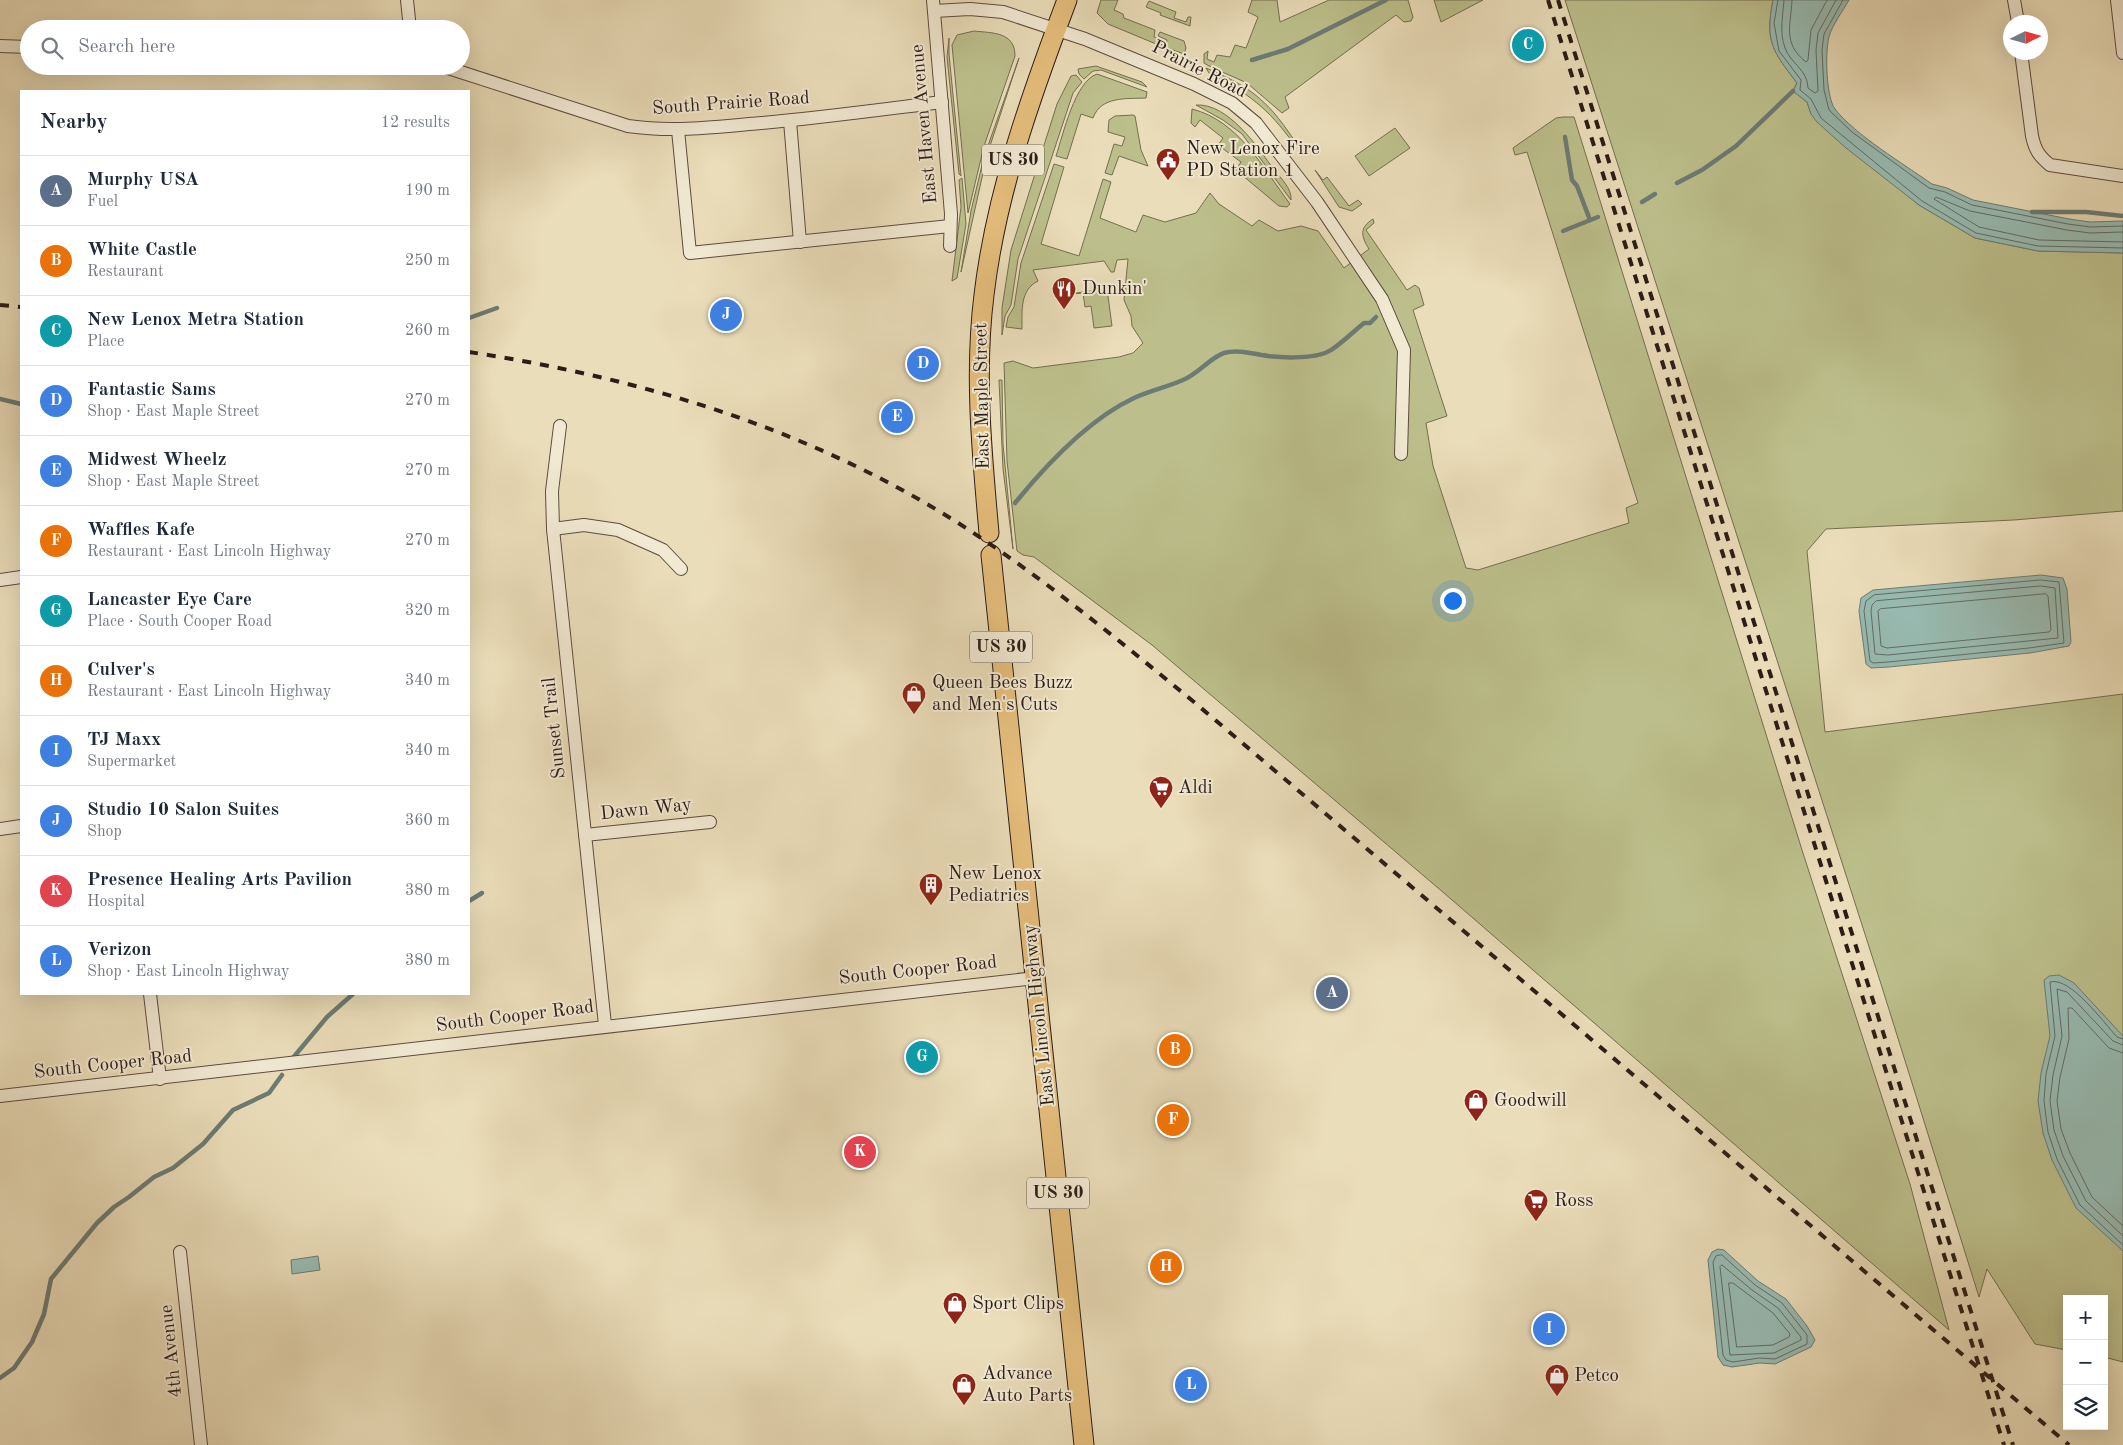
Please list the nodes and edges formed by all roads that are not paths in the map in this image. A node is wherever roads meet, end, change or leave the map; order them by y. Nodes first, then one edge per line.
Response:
1 (407, 0) edge
2 (1067, 0) edge
3 (2014, 0) edge
4 (2117, 0) edge
5 (933, 6) edge
6 (2017, 15) edge
7 (409, 20) edge
8 (1056, 30) junction
9 (0, 46) edge
10 (20, 47) edge
11 (2123, 53) edge
12 (2022, 60) edge
13 (470, 75) edge
14 (942, 102) junction
15 (790, 121) junction
16 (678, 130) junction
17 (2123, 176) edge
18 (950, 226) junction
19 (800, 242) junction
20 (950, 246) dead end
21 (560, 426) dead end
22 (1401, 454) dead end
23 (553, 529) junction
24 (988, 533) dead end
25 (991, 555) dead end
26 (681, 569) dead end
27 (20, 577) edge
28 (0, 580) edge
29 (710, 822) dead end
30 (20, 826) edge
31 (0, 829) edge
32 (585, 835) junction
33 (1035, 978) junction
34 (150, 995) edge
35 (605, 1026) junction
36 (160, 1079) junction
37 (0, 1096) edge
38 (180, 1252) dead end
39 (201, 1445) edge
40 (1084, 1445) edge

1 - 7 street
2 - 8 main road, East Maple Street / US 30
3 - 6 street
4 - 11 street
5 - 8 street, Prairie Road
5 - 14 street, East Haven Avenue
8 - 22 street, Prairie Road
8 - 24 main road, East Maple Street / US 30
9 - 10 street
12 - 17 street
13 - 16 street, South Prairie Road
14 - 15 street, South Prairie Road
14 - 18 street, East Haven Avenue
15 - 16 street, South Prairie Road
15 - 19 street
16 - 19 street
18 - 19 street
18 - 20 street, East Haven Avenue
21 - 23 street, Sunset Trail
23 - 26 street
23 - 32 street, Sunset Trail
25 - 33 main road, East Lincoln Highway / US 30
27 - 28 street
29 - 32 street, Dawn Way
30 - 31 street
32 - 35 street, Sunset Trail
33 - 35 street, South Cooper Road
33 - 40 main road, East Lincoln Highway / US 30
34 - 36 street
35 - 36 street, South Cooper Road
36 - 37 street, South Cooper Road
38 - 39 street, 4th Avenue

